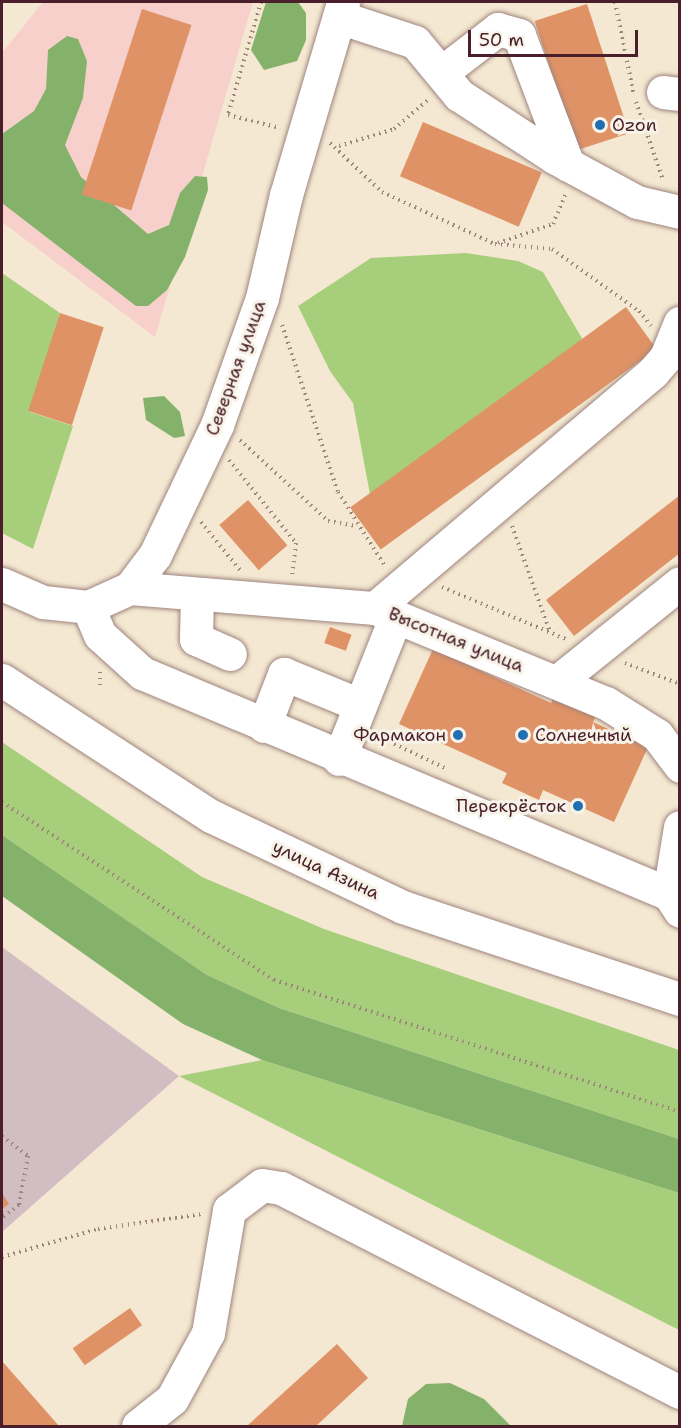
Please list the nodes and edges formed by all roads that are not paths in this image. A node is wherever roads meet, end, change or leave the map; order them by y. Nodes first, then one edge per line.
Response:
1 (341, 9) edge
2 (444, 77) junction
3 (572, 167) junction
4 (680, 212) edge
5 (674, 337) edge
6 (680, 583) edge
7 (2, 584) edge
8 (130, 588) junction
9 (197, 594) junction
10 (88, 607) junction
11 (385, 612) junction
12 (230, 654) dead end
13 (2, 680) edge
14 (558, 681) junction
15 (360, 705) junction
16 (264, 726) junction
17 (339, 759) junction
18 (680, 766) edge
19 (680, 827) edge
20 (674, 903) edge
21 (680, 999) edge
22 (680, 1392) edge
23 (138, 1426) edge

1 - 2 street
1 - 8 street, Северная улица
2 - 3 street
2 - 3 street
3 - 4 street
5 - 11 street
6 - 14 street
7 - 10 street
8 - 9 street, Высотная улица
8 - 10 street, Северная улица
9 - 11 street, Высотная улица
9 - 12 street
10 - 16 street
11 - 14 street, Высотная улица
11 - 15 street
13 - 21 street, улица Азина
14 - 18 street, Высотная улица
15 - 16 street
15 - 17 street
16 - 17 street
17 - 20 street
19 - 20 street
22 - 23 street

